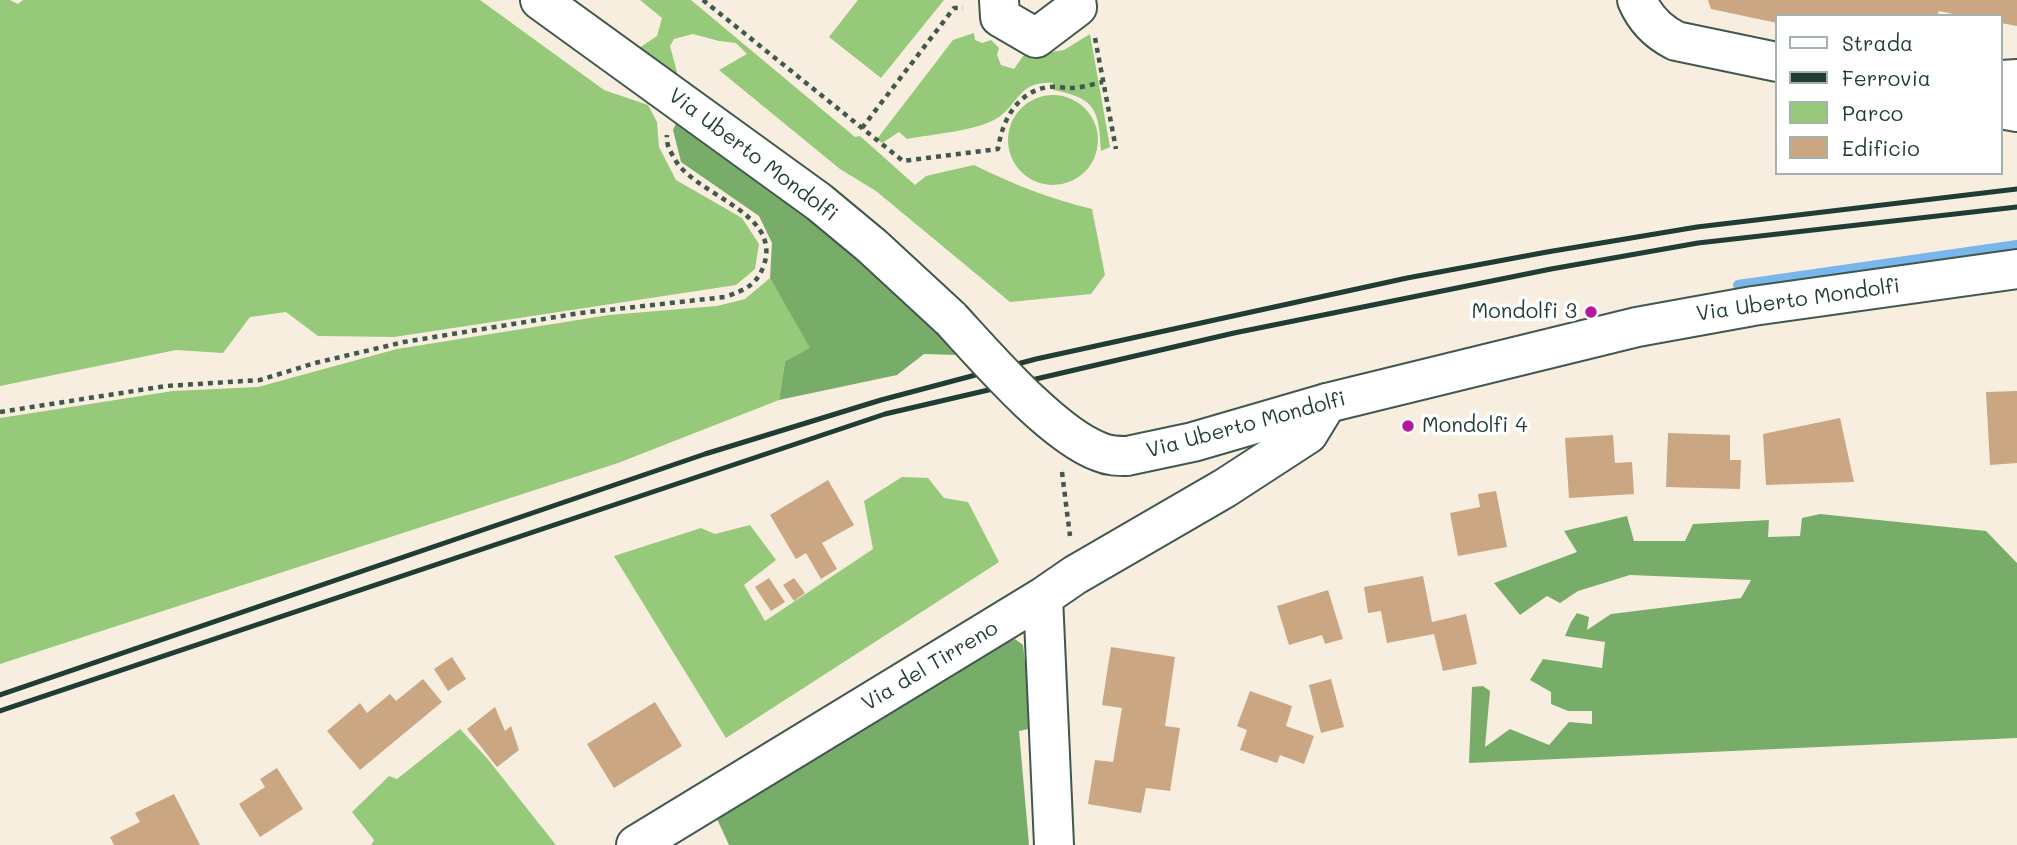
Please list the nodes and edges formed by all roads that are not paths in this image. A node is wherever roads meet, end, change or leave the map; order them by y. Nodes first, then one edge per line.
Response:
1 (1637, 0) edge
2 (999, 3) edge
3 (1077, 4) edge
4 (552, 6) edge
5 (1776, 62) edge
6 (2017, 269) edge
7 (1327, 403) junction
8 (1193, 442) junction
9 (1224, 488) junction
10 (1043, 597) junction
11 (636, 845) edge
12 (1054, 845) edge

1 - 5 main road
2 - 3 main road
4 - 8 main road, Via Uberto Mondolfi, bridge
6 - 7 main road, Via Uberto Mondolfi
7 - 8 main road, Via Uberto Mondolfi
7 - 9 main road, Via del Tirreno
8 - 9 main road, Via del Tirreno
9 - 10 main road, Via del Tirreno
10 - 11 main road, Via del Tirreno
10 - 12 main road

